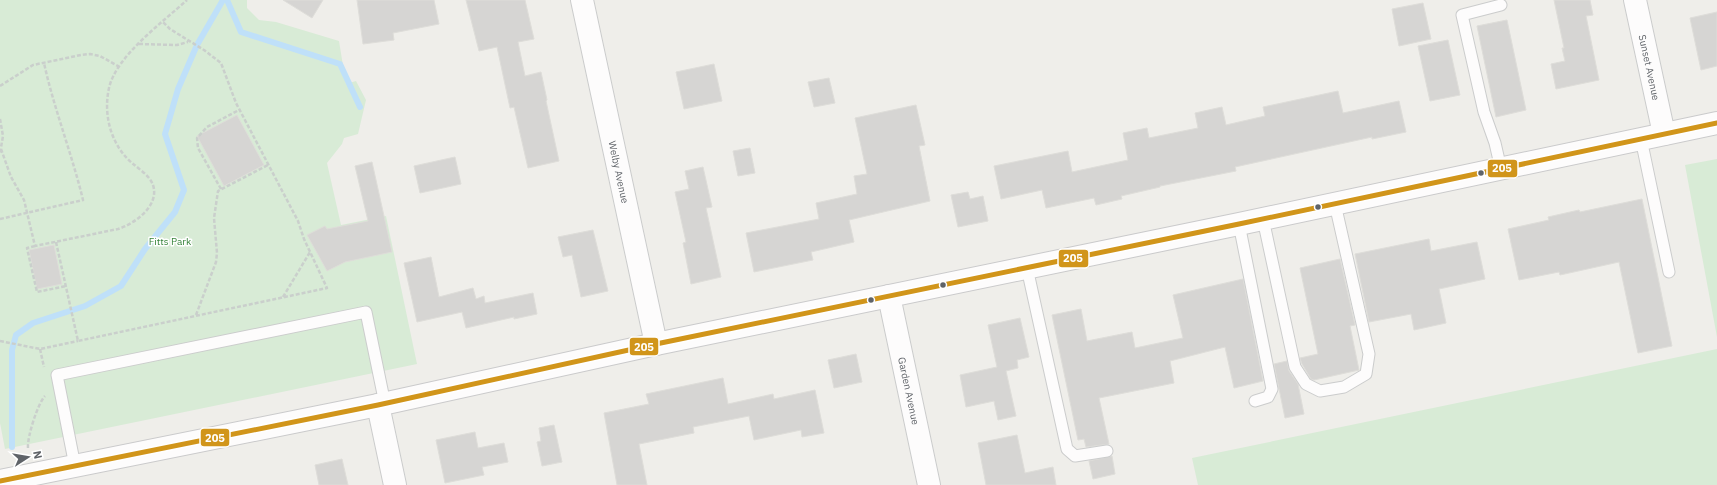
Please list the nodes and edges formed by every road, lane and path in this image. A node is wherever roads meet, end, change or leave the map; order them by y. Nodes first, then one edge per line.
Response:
1 (187, 0) edge
2 (582, 0) edge
3 (1635, 0) edge
4 (1501, 5) dead end
5 (163, 22) junction
6 (188, 42) junction
7 (139, 44) junction
8 (44, 63) junction
9 (118, 66) junction
10 (0, 86) edge
11 (239, 110) junction
12 (0, 119) edge
13 (1717, 123) edge
14 (1664, 134) junction
15 (1641, 139) junction
16 (1, 149) junction
17 (0, 153) edge
18 (268, 165) junction
19 (1501, 169) junction
20 (222, 189) junction
21 (1335, 204) junction
22 (28, 212) junction
23 (0, 219) edge
24 (1263, 219) junction
25 (1239, 224) junction
26 (56, 242) junction
27 (35, 246) junction
28 (310, 252) junction
29 (1027, 268) junction
30 (1669, 272) dead end
31 (66, 286) junction
32 (888, 296) junction
33 (283, 297) junction
34 (196, 315) junction
35 (0, 341) edge
36 (78, 341) junction
37 (656, 344) junction
38 (49, 393) dead end
39 (1256, 401) dead end
40 (382, 405) junction
41 (28, 448) dead end
42 (1107, 450) dead end
43 (75, 466) junction
44 (10, 482) edge
45 (395, 485) edge
46 (929, 485) edge

1 - 5 path
2 - 37 street, Welby Avenue
3 - 14 street, Sunset Avenue
4 - 19 lane
5 - 6 path
5 - 7 path
6 - 7 path
6 - 11 path
7 - 9 path
8 - 9 path
8 - 10 path
8 - 22 path
9 - 26 path
11 - 18 path
11 - 20 path
12 - 16 path
13 - 14 street
14 - 15 street
15 - 19 street
15 - 30 lane
16 - 17 path
16 - 22 path
18 - 20 path
18 - 28 path
19 - 21 street
20 - 34 path
21 - 24 street
21 - 24 lane
22 - 23 path
22 - 27 path
24 - 25 street
25 - 29 street
25 - 39 lane
26 - 27 path
26 - 31 path
27 - 31 path
28 - 33 path
28 - 33 path
29 - 32 street
29 - 42 lane
31 - 36 path
32 - 37 street
32 - 46 street, Garden Avenue
33 - 34 path
34 - 36 path
35 - 36 path
37 - 40 street
38 - 41 path
40 - 43 street
40 - 43 lane
40 - 45 street
43 - 44 street

